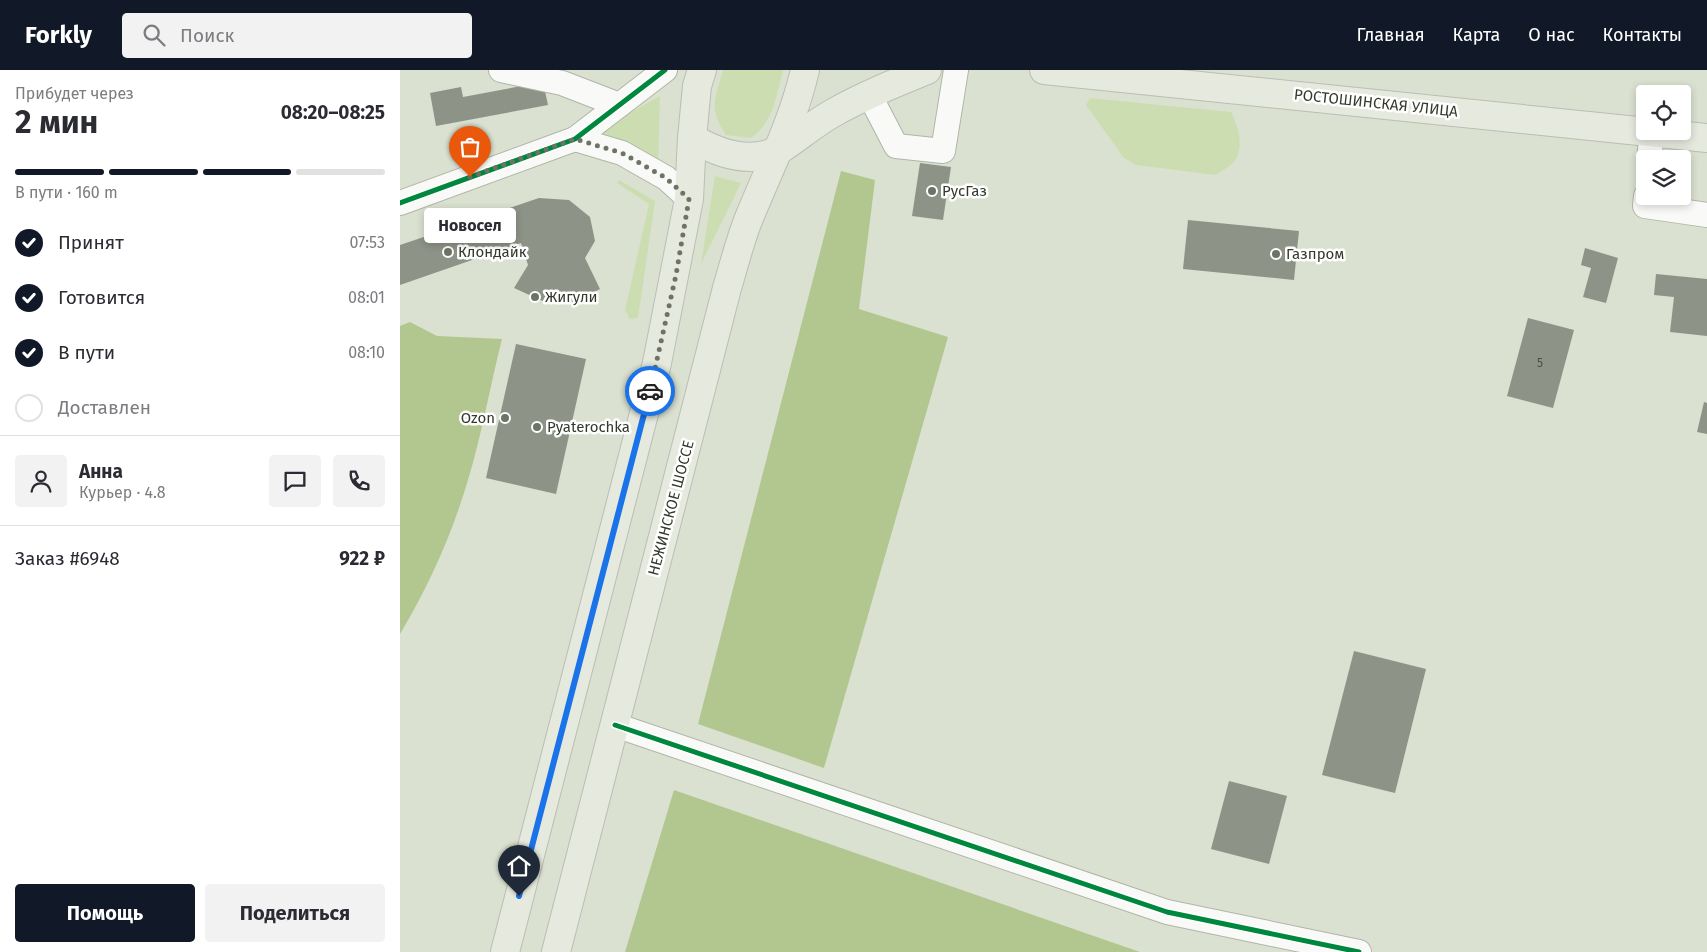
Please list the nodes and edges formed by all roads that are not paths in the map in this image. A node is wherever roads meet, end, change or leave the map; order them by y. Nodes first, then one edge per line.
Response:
1 (501, 70) edge
2 (665, 70) edge
3 (702, 70) edge
4 (805, 70) edge
5 (927, 70) edge
6 (956, 70) edge
7 (1044, 70) edge
8 (869, 94) junction
9 (619, 105) junction
10 (692, 138) junction
11 (1707, 138) edge
12 (575, 139) junction
13 (1651, 146) edge
14 (780, 149) junction
15 (689, 199) junction
16 (400, 203) edge
17 (1645, 205) edge
18 (1707, 215) edge
19 (615, 726) junction
20 (505, 952) edge
21 (556, 952) edge
22 (1359, 952) edge

1 - 9 street
2 - 9 street
3 - 10 main road
4 - 14 main road, НЕЖИНСКОЕ ШОССЕ
5 - 8 main road
6 - 8 street
7 - 13 main road, РОСТОШИНСКАЯ УЛИЦА
8 - 14 main road
9 - 12 street
10 - 14 main road
10 - 15 main road
11 - 13 main road, РОСТОШИНСКАЯ УЛИЦА
12 - 15 street
12 - 16 street
14 - 19 main road, НЕЖИНСКОЕ ШОССЕ
15 - 20 main road
17 - 18 street
19 - 21 main road, НЕЖИНСКОЕ ШОССЕ
19 - 22 street

